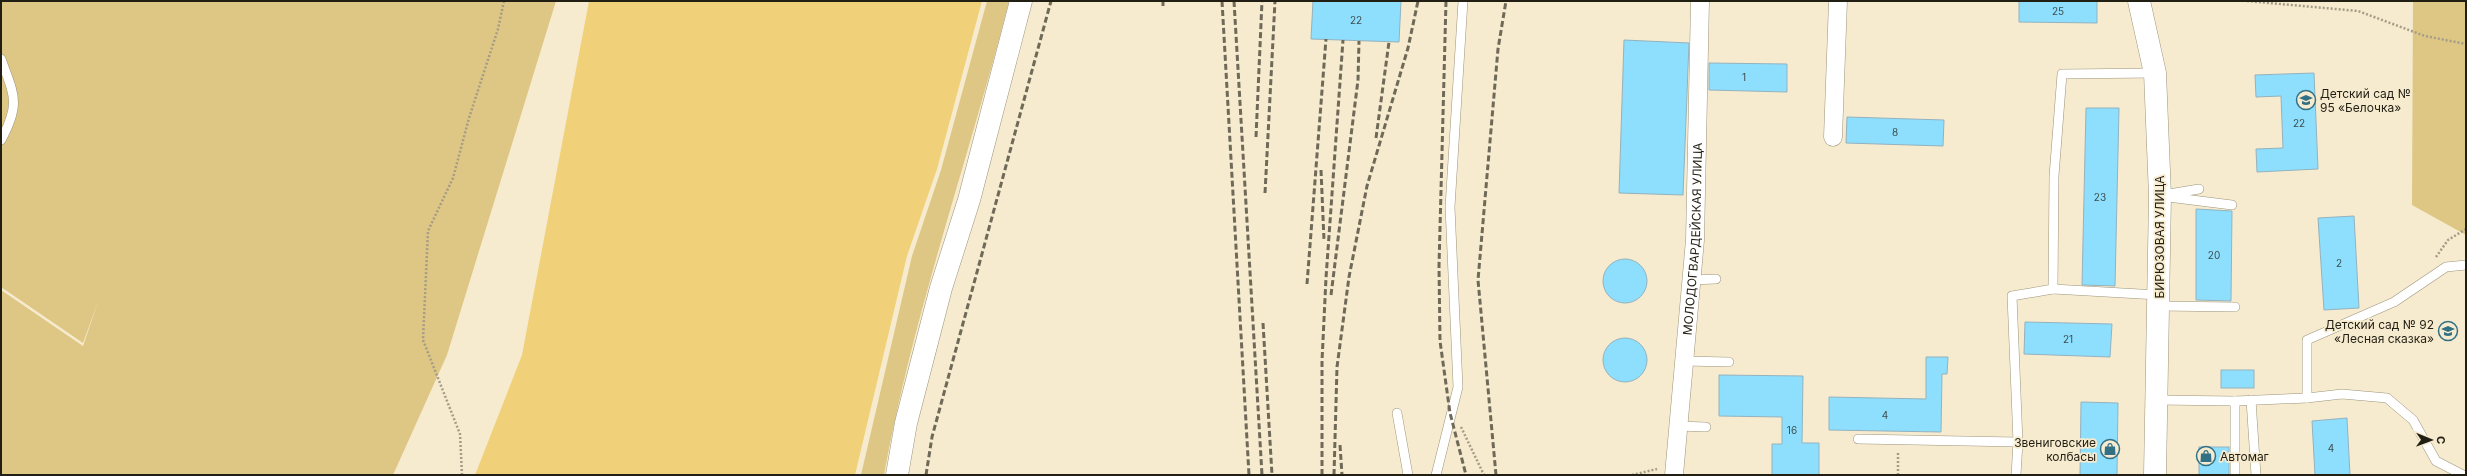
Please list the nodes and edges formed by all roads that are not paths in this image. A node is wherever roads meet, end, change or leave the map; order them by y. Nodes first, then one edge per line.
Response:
1 (1021, 1) edge
2 (1463, 1) edge
3 (1700, 1) edge
4 (1838, 1) edge
5 (2138, 1) edge
6 (1, 59) edge
7 (2155, 73) junction
8 (1833, 137) dead end
9 (1, 140) edge
10 (2199, 189) dead end
11 (2160, 196) junction
12 (2232, 205) dead end
13 (2466, 265) edge
14 (1716, 279) dead end
15 (1692, 280) junction
16 (2053, 289) junction
17 (2159, 301) junction
18 (2235, 307) dead end
19 (1685, 361) junction
20 (1729, 362) dead end
21 (2307, 398) junction
22 (2156, 400) junction
23 (2251, 400) junction
24 (2235, 401) junction
25 (1398, 413) dead end
26 (1678, 426) junction
27 (1706, 427) dead end
28 (1858, 440) dead end
29 (2018, 442) junction
30 (1674, 470) edge
31 (896, 475) edge
32 (1408, 475) edge
33 (1436, 475) edge
34 (2016, 475) edge
35 (2155, 475) edge
36 (2235, 475) edge
37 (2256, 475) edge
38 (2463, 475) edge

1 - 31 main road
2 - 33 lane
3 - 15 street, МОЛОДОГВАРДЕЙСКАЯ УЛИЦА
4 - 8 street
5 - 7 main road, БИРЮЗОВАЯ УЛИЦА
6 - 9 lane
7 - 11 main road, БИРЮЗОВАЯ УЛИЦА
7 - 16 lane
10 - 11 lane
11 - 12 lane
11 - 17 main road, БИРЮЗОВАЯ УЛИЦА
13 - 21 lane
14 - 15 lane
15 - 19 street, МОЛОДОГВАРДЕЙСКАЯ УЛИЦА
16 - 17 lane
16 - 29 lane
17 - 18 lane
17 - 22 main road, БИРЮЗОВАЯ УЛИЦА
19 - 20 lane
19 - 26 street, МОЛОДОГВАРДЕЙСКАЯ УЛИЦА
21 - 23 lane
21 - 38 lane
22 - 24 lane
22 - 35 main road, БИРЮЗОВАЯ УЛИЦА
23 - 24 lane
23 - 37 lane
24 - 36 lane
25 - 32 lane
26 - 27 lane
26 - 30 street, МОЛОДОГВАРДЕЙСКАЯ УЛИЦА
28 - 29 lane
29 - 34 lane

